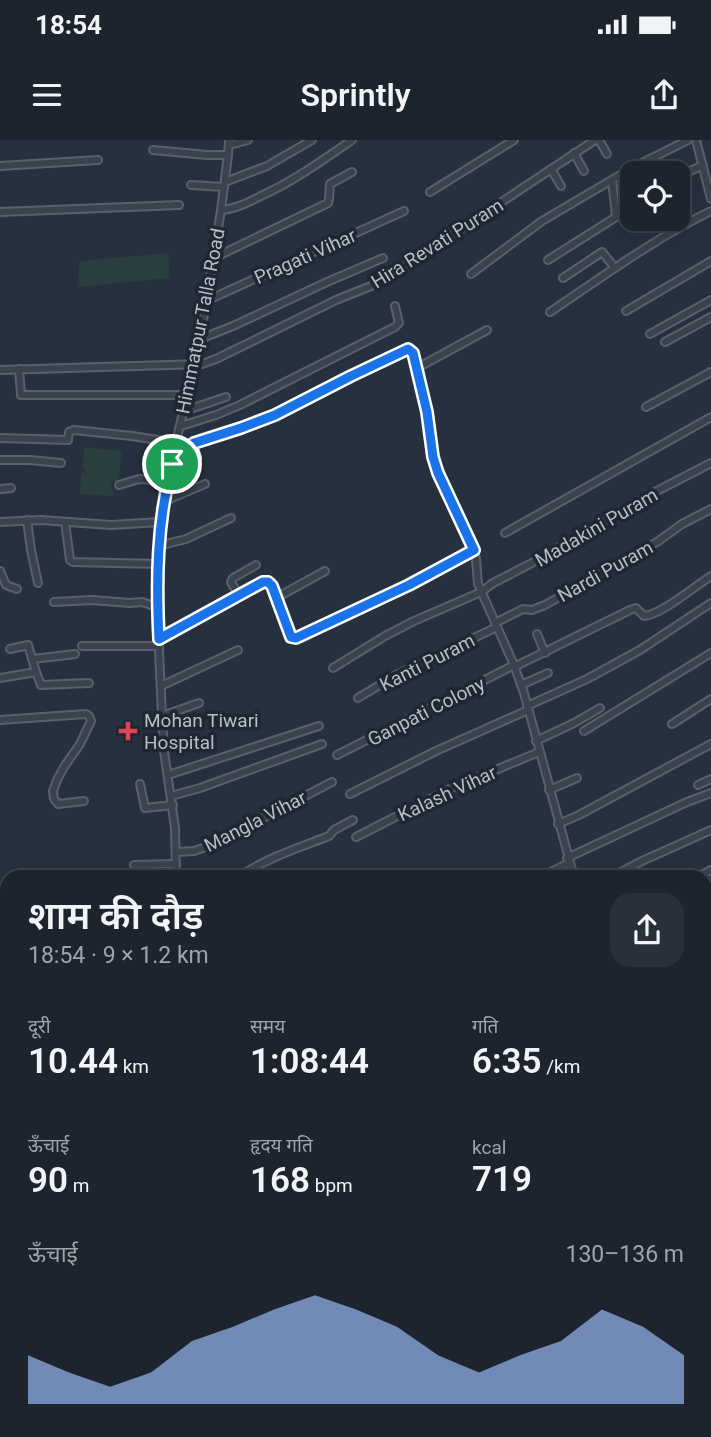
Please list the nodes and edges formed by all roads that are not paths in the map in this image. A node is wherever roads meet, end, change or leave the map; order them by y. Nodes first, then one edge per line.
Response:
1 (248, 140) edge
2 (312, 140) edge
3 (352, 140) edge
4 (514, 140) edge
5 (597, 140) edge
6 (688, 140) edge
7 (696, 140) edge
8 (229, 142) edge
9 (153, 150) dead end
10 (574, 153) junction
11 (607, 154) dead end
12 (228, 155) junction
13 (649, 159) joint
14 (711, 159) edge
15 (98, 160) dead end
16 (703, 164) junction
17 (0, 166) edge
18 (551, 169) junction
19 (584, 171) dead end
20 (352, 172) dead end
21 (690, 172) edge
22 (612, 180) junction
23 (224, 184) junction
24 (191, 185) dead end
25 (561, 186) dead end
26 (430, 192) dead end
27 (711, 198) edge
28 (179, 205) dead end
29 (221, 210) junction
30 (404, 211) dead end
31 (711, 211) edge
32 (0, 212) edge
33 (620, 215) edge
34 (616, 217) junction
35 (213, 257) junction
36 (383, 258) dead end
37 (548, 260) dead end
38 (711, 261) edge
39 (615, 268) junction
40 (471, 274) dead end
41 (563, 278) dead end
42 (711, 300) edge
43 (206, 301) junction
44 (395, 306) dead end
45 (626, 310) dead end
46 (550, 312) dead end
47 (711, 317) edge
48 (487, 330) dead end
49 (650, 334) dead end
50 (200, 339) junction
51 (665, 342) dead end
52 (195, 364) junction
53 (417, 368) junction
54 (19, 369) junction
55 (0, 370) edge
56 (711, 372) edge
57 (188, 395) junction
58 (226, 397) dead end
59 (646, 407) dead end
60 (184, 411) junction
61 (711, 416) edge
62 (181, 426) junction
63 (0, 438) edge
64 (177, 443) junction
65 (0, 460) edge
66 (61, 463) dead end
67 (711, 463) edge
68 (172, 464) junction
69 (167, 481) junction
70 (205, 484) dead end
71 (119, 485) dead end
72 (11, 488) dead end
73 (0, 489) edge
74 (163, 502) junction
75 (711, 509) edge
76 (231, 518) dead end
77 (27, 520) junction
78 (0, 522) edge
79 (65, 522) junction
80 (160, 522) junction
81 (505, 533) dead end
82 (158, 546) junction
83 (474, 550) junction
84 (158, 564) junction
85 (256, 565) dead end
86 (0, 570) edge
87 (325, 571) dead end
88 (711, 576) edge
89 (38, 583) dead end
90 (17, 589) dead end
91 (481, 592) junction
92 (239, 596) junction
93 (276, 598) junction
94 (54, 602) dead end
95 (711, 603) edge
96 (157, 607) junction
97 (496, 625) junction
98 (537, 635) dead end
99 (159, 643) junction
100 (82, 646) dead end
101 (10, 649) dead end
102 (238, 650) dead end
103 (545, 653) junction
104 (711, 653) edge
105 (75, 654) dead end
106 (33, 659) junction
107 (514, 666) junction
108 (333, 667) dead end
109 (36, 671) junction
110 (548, 674) dead end
111 (0, 678) edge
112 (89, 683) dead end
113 (521, 685) junction
114 (162, 686) junction
115 (358, 698) dead end
116 (711, 699) edge
117 (199, 702) dead end
118 (528, 708) junction
119 (600, 708) dead end
120 (162, 716) junction
121 (0, 720) edge
122 (672, 724) dead end
123 (319, 726) dead end
124 (584, 731) dead end
125 (536, 741) junction
126 (322, 744) dead end
127 (711, 744) edge
128 (539, 752) junction
129 (337, 755) dead end
130 (168, 775) junction
131 (578, 778) dead end
132 (711, 779) edge
133 (332, 782) dead end
134 (140, 784) dead end
135 (698, 785) dead end
136 (549, 790) junction
137 (711, 793) edge
138 (351, 794) dead end
139 (171, 796) junction
140 (84, 801) dead end
141 (173, 805) junction
142 (353, 820) dead end
143 (558, 824) junction
144 (711, 830) edge
145 (356, 837) dead end
146 (176, 852) junction
147 (568, 860) junction
148 (176, 864) junction
149 (134, 865) dead end
150 (176, 870) edge
151 (252, 870) edge
152 (552, 870) edge
153 (572, 870) edge
154 (625, 870) edge

1 - 8 street
2 - 23 street
3 - 29 street
4 - 26 street
5 - 10 street, Hira Revati Puram
5 - 11 street
6 - 13 street
7 - 16 street
8 - 12 street, Himmatpur Talla Road
9 - 12 street
10 - 18 street, Hira Revati Puram
10 - 19 street
12 - 23 street, Himmatpur Talla Road
13 - 22 street
14 - 16 street
15 - 17 street
16 - 21 street
16 - 27 street
18 - 25 street
18 - 52 street, Hira Revati Puram
20 - 35 street
22 - 34 street
22 - 40 street
23 - 24 street
23 - 29 street, Himmatpur Talla Road
28 - 32 street
29 - 35 street, Himmatpur Talla Road
30 - 43 street, Pragati Vihar
31 - 39 street
33 - 34 street
34 - 37 street
35 - 43 street, Himmatpur Talla Road
36 - 50 street
38 - 45 street
39 - 41 street
39 - 46 street
42 - 49 street
43 - 50 street, Himmatpur Talla Road
44 - 62 street
47 - 51 street
48 - 53 street
50 - 52 street, Himmatpur Talla Road
52 - 54 street, Hira Revati Puram
52 - 57 street, Himmatpur Talla Road
53 - 68 street
53 - 83 street
54 - 55 street, Hira Revati Puram
54 - 57 street
56 - 59 street
57 - 60 street, Himmatpur Talla Road
58 - 60 street
60 - 62 street, Himmatpur Talla Road
61 - 81 street
62 - 64 street, Himmatpur Talla Road
63 - 64 street
64 - 68 street, Himmatpur Talla Road
65 - 66 street
67 - 91 street, Madakini Puram
68 - 69 street, Himmatpur Talla Road
69 - 71 street
69 - 74 street, Himmatpur Talla Road
70 - 74 street
72 - 73 street
74 - 80 street, Himmatpur Talla Road
75 - 97 street, Nardi Puram
76 - 82 street
77 - 78 street
77 - 79 street
77 - 89 street
79 - 80 street
79 - 84 street
80 - 82 street, Himmatpur Talla Road
82 - 84 street, Himmatpur Talla Road
83 - 91 street
83 - 93 street
84 - 96 street, Himmatpur Talla Road
85 - 92 street
86 - 90 street
87 - 93 street
88 - 103 street, Ganpati Colony
91 - 97 street
91 - 108 street, Madakini Puram
92 - 93 street
92 - 99 street
94 - 96 street
95 - 118 street
96 - 99 street, Himmatpur Talla Road
97 - 107 street
97 - 115 street, Kanti Puram
98 - 103 street
99 - 100 street
99 - 114 street, Himmatpur Talla Road
101 - 106 street
102 - 114 street
103 - 107 street, Ganpati Colony
104 - 124 street
105 - 106 street
106 - 109 street
107 - 113 street
107 - 129 street, Ganpati Colony
109 - 111 street
109 - 112 street
110 - 113 street
113 - 118 street
114 - 120 street, Himmatpur Talla Road
116 - 122 street
117 - 120 street
118 - 125 street
118 - 138 street
119 - 125 street
120 - 130 street, Himmatpur Talla Road
121 - 140 street
123 - 130 street
125 - 128 street
126 - 139 street
127 - 143 street
128 - 136 street
128 - 145 street, Kalash Vihar
130 - 139 street, Himmatpur Talla Road
131 - 136 street
132 - 135 street
133 - 146 street, Mangla Vihar
134 - 141 street
136 - 143 street
137 - 147 street
139 - 141 street, Himmatpur Talla Road
141 - 146 street, Himmatpur Talla Road
142 - 151 street
143 - 147 street
144 - 154 street
146 - 148 street, Himmatpur Talla Road
147 - 152 street
147 - 153 street
148 - 149 street
148 - 150 street, Himmatpur Talla Road

